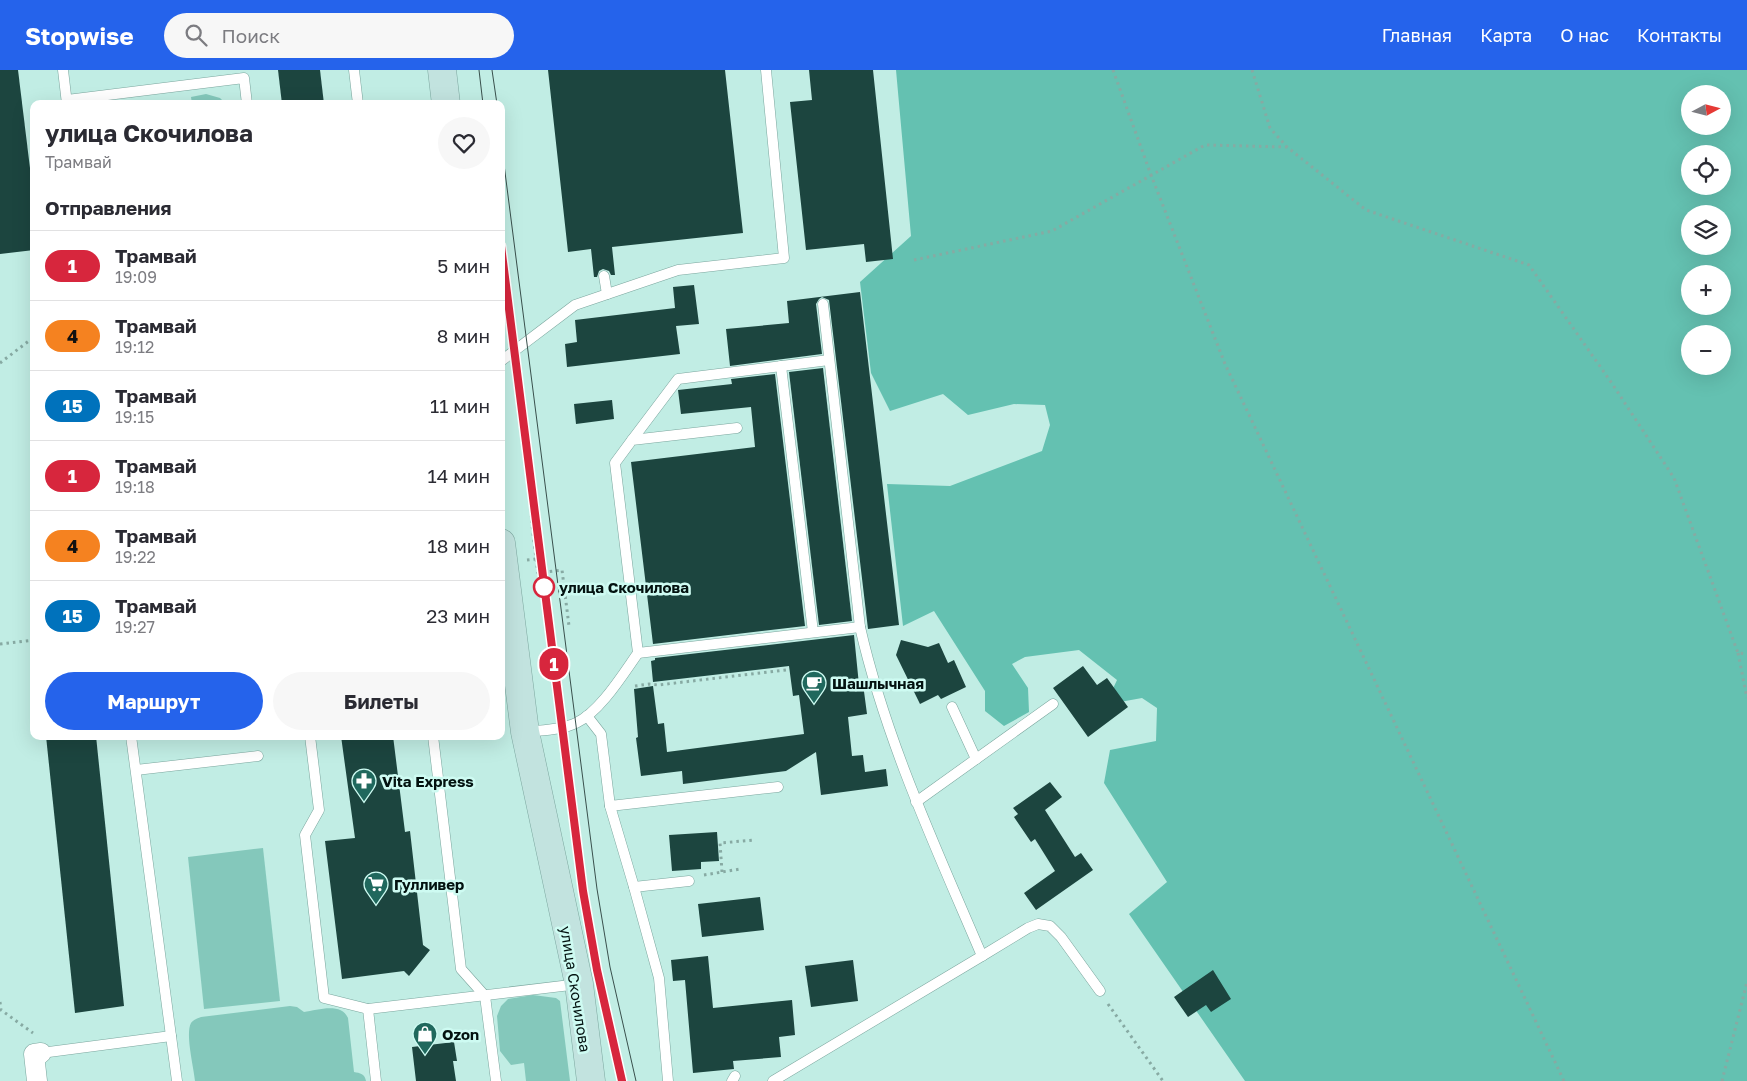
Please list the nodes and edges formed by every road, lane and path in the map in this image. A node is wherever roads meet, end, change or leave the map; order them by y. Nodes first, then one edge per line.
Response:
1 (63, 70) edge
2 (354, 70) edge
3 (442, 70) edge
4 (766, 70) edge
5 (1113, 70) edge
6 (1252, 70) edge
7 (67, 100) edge
8 (82, 100) edge
9 (247, 100) edge
10 (358, 100) edge
11 (446, 100) edge
12 (1287, 147) junction
13 (1151, 175) junction
14 (914, 260) dead end
15 (604, 276) dead end
16 (607, 294) junction
17 (823, 304) dead end
18 (30, 340) edge
19 (505, 358) edge
20 (829, 360) junction
21 (0, 363) edge
22 (781, 366) junction
23 (738, 428) dead end
24 (632, 440) junction
25 (536, 559) dead end
26 (505, 591) edge
27 (569, 626) dead end
28 (860, 627) junction
29 (813, 632) junction
30 (30, 640) edge
31 (0, 644) edge
32 (638, 653) junction
33 (1738, 653) junction
34 (1747, 654) edge
35 (786, 670) dead end
36 (612, 689) junction
37 (1747, 698) edge
38 (1053, 704) dead end
39 (952, 707) dead end
40 (587, 716) junction
41 (525, 732) junction
42 (132, 740) edge
43 (310, 740) edge
44 (433, 740) edge
45 (258, 756) dead end
46 (976, 759) junction
47 (136, 770) junction
48 (778, 787) dead end
49 (916, 802) junction
50 (610, 806) junction
51 (754, 840) dead end
52 (740, 869) dead end
53 (722, 872) junction
54 (689, 881) joint
55 (634, 887) junction
56 (982, 956) junction
57 (1747, 982) edge
58 (579, 984) junction
59 (1100, 991) joint
60 (485, 996) junction
61 (0, 1002) edge
62 (368, 1010) junction
63 (171, 1036) junction
64 (41, 1053) junction
65 (38, 1081) edge
66 (177, 1081) edge
67 (376, 1081) edge
68 (496, 1081) edge
69 (591, 1081) edge
70 (668, 1081) edge
71 (773, 1081) edge
72 (1162, 1081) edge
73 (1564, 1081) edge
74 (1722, 1081) edge

1 - 7 lane
2 - 10 lane
3 - 11 street
4 - 16 lane
5 - 13 path
6 - 12 path
8 - 9 lane
12 - 13 path
12 - 33 path
13 - 14 path
13 - 73 path
15 - 16 lane
16 - 19 lane
17 - 20 lane
18 - 21 path
20 - 22 lane
20 - 28 lane
22 - 24 lane
22 - 29 lane
23 - 24 lane
24 - 32 lane
25 - 27 path
26 - 41 street, улица Скочилова
28 - 29 lane
28 - 49 lane
29 - 32 lane
30 - 31 path
32 - 36 lane
33 - 34 path
33 - 37 path
35 - 36 path
36 - 40 lane
38 - 46 lane
39 - 46 lane
40 - 41 lane
40 - 50 lane
41 - 58 street, улица Скочилова
42 - 47 lane
43 - 62 lane
44 - 60 lane
45 - 47 lane
46 - 49 lane
47 - 63 lane
48 - 50 lane
49 - 56 lane
50 - 55 lane
51 - 53 path
52 - 53 path
53 - 54 path
54 - 55 lane
55 - 70 lane
56 - 59 lane
56 - 71 lane
57 - 74 path
58 - 60 lane
58 - 69 street, улица Скочилова
59 - 72 path
60 - 62 lane
60 - 68 lane
61 - 64 path
62 - 67 lane
63 - 64 lane
63 - 66 lane
64 - 65 street

